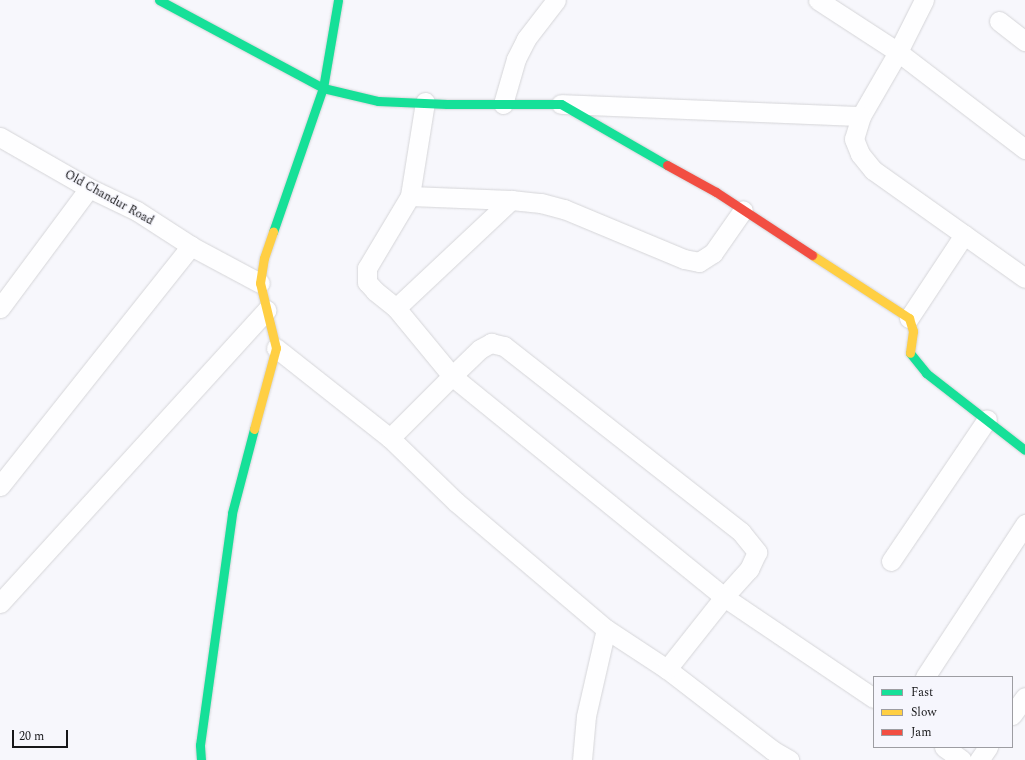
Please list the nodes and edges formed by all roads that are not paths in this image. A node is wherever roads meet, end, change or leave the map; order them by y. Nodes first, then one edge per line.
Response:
1 (159, 0) edge
2 (338, 0) edge
3 (556, 0) edge
4 (818, 0) edge
5 (924, 0) edge
6 (999, 20) dead end
7 (1025, 41) edge
8 (898, 52) junction
9 (323, 88) junction
10 (425, 102) junction
11 (503, 104) junction
12 (561, 104) junction
13 (861, 116) junction
14 (0, 137) edge
15 (1025, 149) edge
16 (89, 188) junction
17 (410, 196) junction
18 (511, 200) junction
19 (743, 210) junction
20 (964, 235) junction
21 (190, 246) junction
22 (1025, 278) edge
23 (260, 283) junction
24 (0, 308) edge
25 (396, 308) junction
26 (267, 310) junction
27 (909, 318) junction
28 (276, 348) junction
29 (452, 376) junction
30 (987, 419) junction
31 (390, 438) junction
32 (1025, 450) edge
33 (0, 486) edge
34 (1025, 524) edge
35 (891, 561) dead end
36 (724, 597) junction
37 (0, 603) edge
38 (606, 629) junction
39 (667, 669) junction
40 (926, 676) edge
41 (873, 697) edge
42 (1025, 697) edge
43 (1013, 714) edge
44 (945, 748) edge
45 (987, 748) edge
46 (201, 760) edge
47 (582, 760) edge
48 (789, 760) edge
49 (962, 760) edge
50 (979, 760) edge

1 - 9 street
2 - 9 street
3 - 11 street
4 - 8 street
5 - 8 street
6 - 7 street
8 - 13 street
8 - 15 street
9 - 10 street
9 - 23 street
10 - 11 street
10 - 17 street
11 - 12 street
12 - 13 street
12 - 19 street
13 - 20 street
14 - 16 street, Old Chandur Road
16 - 21 street, Old Chandur Road
16 - 24 street
17 - 18 street
17 - 25 street
18 - 19 street
18 - 25 street
19 - 27 street
20 - 22 street
20 - 27 street
21 - 23 street, Old Chandur Road
21 - 33 street
23 - 26 street
25 - 29 street
26 - 28 street
26 - 37 street
27 - 30 street
28 - 31 street
28 - 46 street
29 - 31 street
29 - 36 street
29 - 36 street
30 - 32 street
30 - 35 street
31 - 38 street
34 - 40 street
36 - 39 street
36 - 41 street
38 - 39 street
38 - 47 street
39 - 48 street
42 - 43 street
44 - 49 street
45 - 50 street

